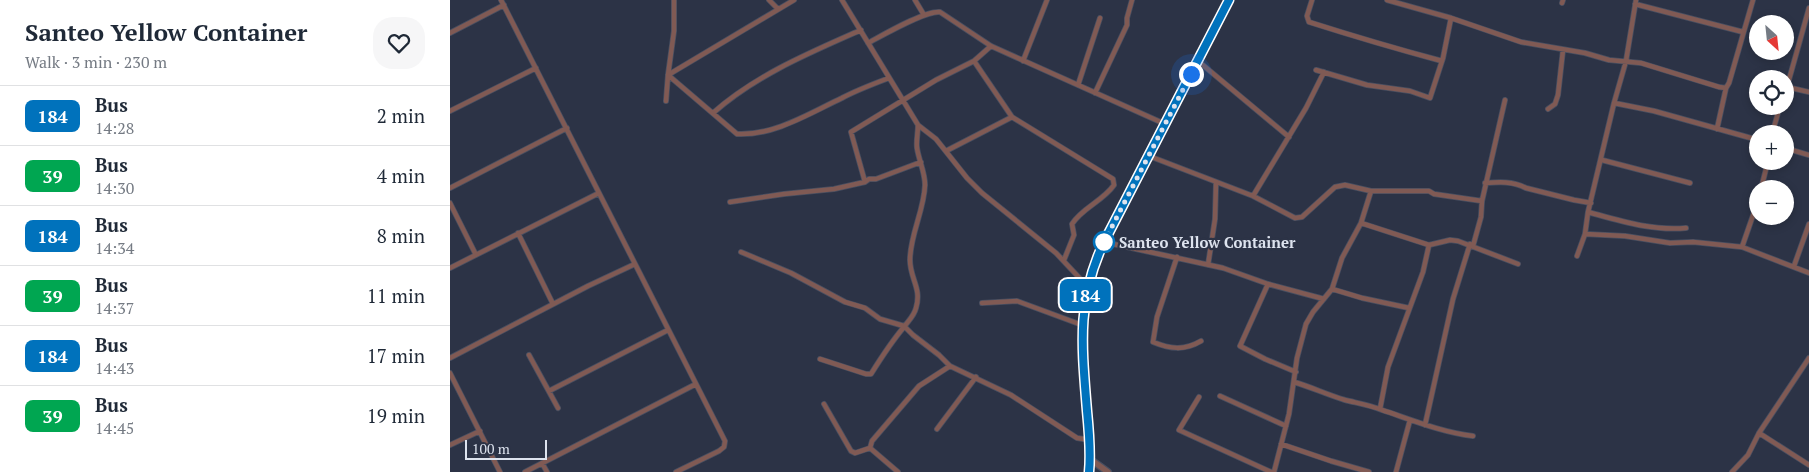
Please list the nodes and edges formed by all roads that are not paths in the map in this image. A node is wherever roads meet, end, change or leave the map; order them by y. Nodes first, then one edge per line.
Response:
1 (501, 0) edge
2 (674, 0) edge
3 (769, 0) edge
4 (794, 0) edge
5 (842, 0) edge
6 (915, 0) edge
7 (1047, 0) edge
8 (1132, 0) edge
9 (1229, 0) edge
10 (1312, 0) edge
11 (1387, 0) edge
12 (1753, 0) edge
13 (1635, 2) edge
14 (504, 5) junction
15 (1809, 8) edge
16 (778, 9) junction
17 (924, 15) junction
18 (1100, 18) dead end
19 (1450, 18) junction
20 (861, 30) junction
21 (1743, 32) junction
22 (450, 33) edge
23 (1802, 33) junction
24 (1809, 35) edge
25 (868, 42) junction
26 (991, 46) junction
27 (1563, 50) junction
28 (974, 61) junction
29 (1023, 61) junction
30 (1198, 61) junction
31 (1442, 61) junction
32 (1626, 61) junction
33 (536, 68) junction
34 (1316, 70) dead end
35 (1792, 70) edge
36 (1324, 72) junction
37 (668, 75) junction
38 (889, 78) junction
39 (1078, 85) junction
40 (1726, 88) junction
41 (1794, 89) edge
42 (1809, 92) edge
43 (1095, 93) junction
44 (1505, 100) dead end
45 (666, 101) dead end
46 (903, 101) junction
47 (1614, 103) junction
48 (1548, 109) dead end
49 (450, 111) edge
50 (713, 113) junction
51 (1012, 117) junction
52 (1165, 124) junction
53 (918, 125) junction
54 (567, 128) junction
55 (1717, 129) junction
56 (1289, 138) junction
57 (1749, 138) edge
58 (946, 151) junction
59 (1794, 151) edge
60 (1809, 155) edge
61 (1149, 156) junction
62 (1602, 160) junction
63 (922, 162) junction
64 (865, 182) junction
65 (1485, 182) junction
66 (1216, 183) junction
67 (1690, 183) dead end
68 (450, 188) edge
69 (1372, 191) junction
70 (599, 193) junction
71 (1253, 196) junction
72 (1482, 201) junction
73 (730, 202) dead end
74 (450, 203) edge
75 (1592, 203) junction
76 (1588, 212) junction
77 (1361, 222) junction
78 (1809, 224) edge
79 (1750, 225) edge
80 (1686, 228) dead end
81 (518, 233) junction
82 (1585, 234) junction
83 (1104, 242) junction
84 (1429, 245) junction
85 (1471, 245) junction
86 (1742, 247) junction
87 (741, 252) dead end
88 (476, 255) junction
89 (1577, 256) dead end
90 (1177, 257) junction
91 (1064, 260) junction
92 (635, 264) junction
93 (1518, 264) dead end
94 (1208, 265) junction
95 (1794, 266) junction
96 (450, 268) edge
97 (1809, 273) edge
98 (1268, 284) junction
99 (1087, 286) junction
100 (1332, 289) junction
101 (1324, 299) junction
102 (982, 303) dead end
103 (553, 304) junction
104 (1409, 308) junction
105 (1082, 325) junction
106 (904, 326) junction
107 (668, 330) junction
108 (1201, 341) dead end
109 (529, 355) dead end
110 (450, 358) edge
111 (1809, 358) edge
112 (820, 359) dead end
113 (950, 366) junction
114 (1296, 372) junction
115 (450, 374) edge
116 (976, 377) junction
117 (1294, 382) junction
118 (696, 384) junction
119 (549, 391) junction
120 (1220, 396) dead end
121 (1199, 397) dead end
122 (824, 404) dead end
123 (558, 408) dead end
124 (1380, 409) junction
125 (1410, 420) junction
126 (1425, 425) junction
127 (1286, 426) junction
128 (937, 429) dead end
129 (480, 431) junction
130 (1759, 433) junction
131 (1473, 436) dead end
132 (1090, 440) junction
133 (1281, 444) junction
134 (450, 445) edge
135 (870, 448) junction
136 (1090, 459) junction
137 (542, 463) junction
138 (1809, 465) edge
139 (500, 472) edge
140 (525, 472) edge
141 (547, 472) edge
142 (676, 472) edge
143 (898, 472) edge
144 (1089, 472) edge
145 (1108, 472) edge
146 (1273, 472) edge
147 (1369, 472) edge
148 (1396, 472) edge
149 (1732, 472) edge

1 - 14 street
2 - 37 street
3 - 16 street
4 - 16 street
5 - 20 street
6 - 17 street
7 - 29 street
8 - 43 street
9 - 30 street
10 - 31 street
11 - 19 street
12 - 21 street
13 - 21 street
13 - 32 street
14 - 22 street
14 - 33 street
15 - 23 street
16 - 37 street
17 - 25 street
17 - 26 street
18 - 39 street
19 - 27 street
19 - 31 street
20 - 25 street
20 - 50 street
21 - 40 street
23 - 24 street
23 - 35 street
25 - 38 street
26 - 28 street
26 - 29 street
27 - 32 street
27 - 48 street
28 - 46 street
28 - 51 street
29 - 39 street
30 - 52 street
30 - 56 street
31 - 36 street
32 - 40 street
32 - 47 street
33 - 49 street
33 - 54 street
34 - 36 street
36 - 56 street
37 - 45 street
37 - 50 street
38 - 46 street
38 - 50 street
39 - 43 street
40 - 55 street
41 - 42 street
43 - 52 street
44 - 65 street
46 - 53 street
46 - 64 street
47 - 55 street
47 - 62 street
51 - 58 street
51 - 91 street
52 - 61 street
53 - 58 street
53 - 63 street
54 - 68 street
54 - 70 street
55 - 57 street
56 - 71 street
58 - 91 street
59 - 60 street
61 - 66 street
61 - 83 street
62 - 67 street
62 - 75 street
63 - 64 street
63 - 106 street
64 - 73 street
65 - 72 street
65 - 75 street
66 - 71 street
66 - 94 street
69 - 71 street
69 - 72 street
69 - 77 street
70 - 81 street
70 - 92 street
72 - 85 street
74 - 88 street
75 - 76 street
76 - 80 street
76 - 82 street
77 - 84 street
77 - 100 street
78 - 95 street
79 - 86 street
81 - 88 street
81 - 103 street
82 - 86 street
82 - 89 street
83 - 90 street
83 - 99 street
84 - 85 street
84 - 104 street
85 - 93 street
85 - 126 street
86 - 95 street
87 - 106 street
88 - 96 street
90 - 94 street
90 - 108 street
91 - 99 street
92 - 103 street
92 - 107 street
94 - 98 street
95 - 97 street
98 - 101 street
98 - 114 street
99 - 105 street
100 - 101 street
100 - 104 street
101 - 114 street
102 - 105 street
103 - 110 street
104 - 124 street
105 - 132 street
106 - 112 street
106 - 113 street
107 - 118 street
107 - 119 street
109 - 119 street
111 - 130 street
113 - 116 street
113 - 135 street
114 - 117 street
115 - 129 street
116 - 128 street
116 - 132 street
117 - 124 street
117 - 127 street
118 - 137 street
118 - 142 street
119 - 123 street
120 - 127 street
121 - 146 street
122 - 135 street
124 - 125 street
125 - 126 street
125 - 148 street
126 - 131 street
127 - 133 street
129 - 134 street
129 - 139 street
130 - 138 street
130 - 149 street
132 - 136 street
133 - 146 street
133 - 147 street
135 - 143 street
136 - 144 street
136 - 145 street
137 - 140 street
137 - 141 street

